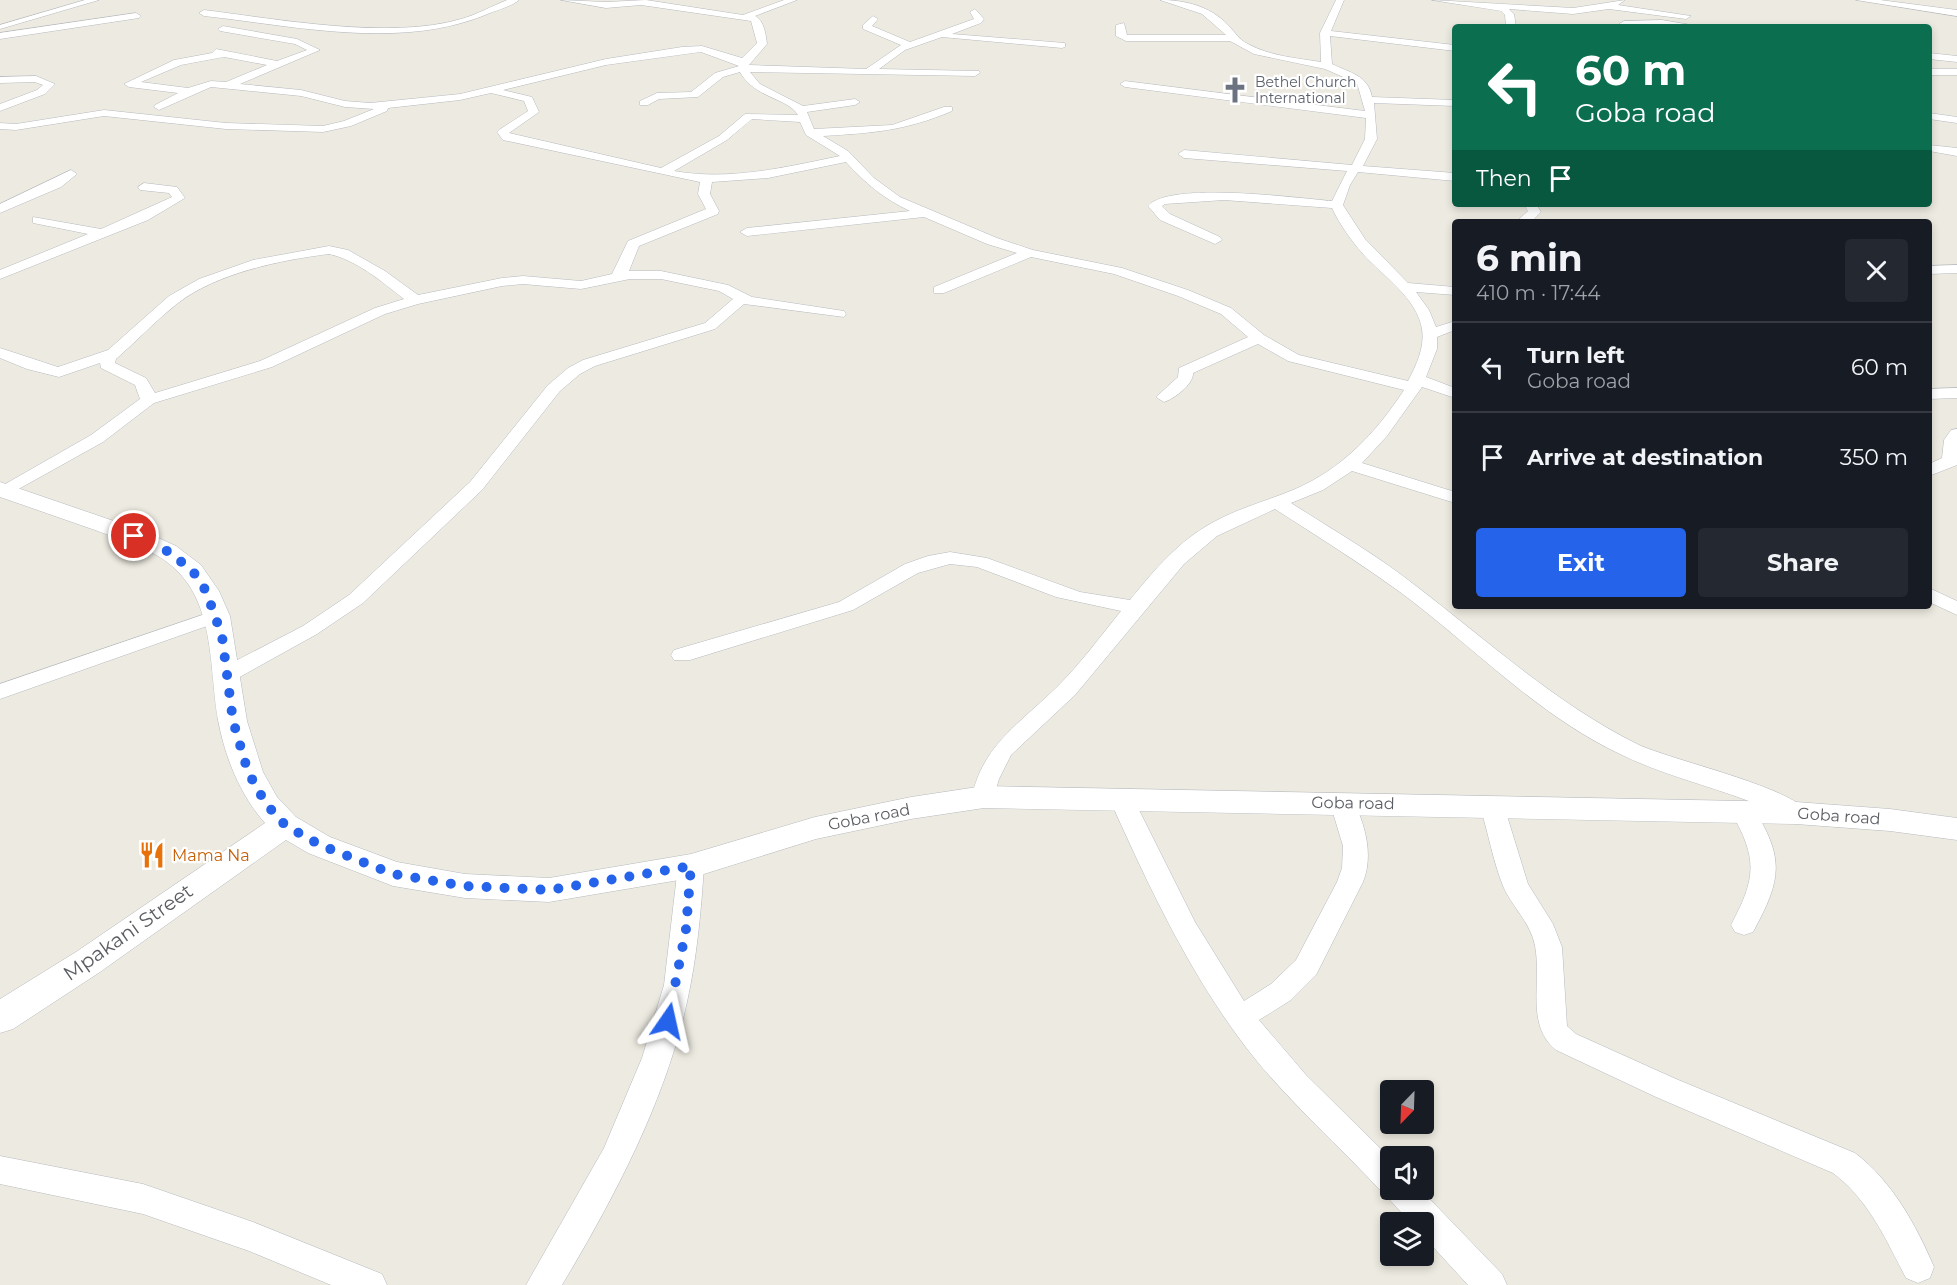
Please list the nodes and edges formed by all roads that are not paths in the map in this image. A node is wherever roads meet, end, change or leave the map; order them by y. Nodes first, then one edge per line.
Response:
1 (95, 0) edge
2 (515, 0) edge
3 (565, 0) edge
4 (700, 0) edge
5 (793, 0) edge
6 (1164, 0) edge
7 (1340, 0) edge
8 (1436, 0) edge
9 (1505, 0) edge
10 (1621, 0) edge
11 (1860, 0) edge
12 (634, 1) edge
13 (1188, 2) edge
14 (1607, 6) junction
15 (1489, 7) junction
16 (683, 8) junction
17 (975, 12) dead end
18 (204, 13) dead end
19 (1957, 13) edge
20 (136, 16) dead end
21 (747, 16) junction
22 (1686, 16) dead end
23 (873, 19) dead end
24 (1510, 24) edge
25 (1624, 24) dead end
26 (1671, 24) edge
27 (1121, 25) dead end
28 (0, 28) edge
29 (219, 29) dead end
30 (1325, 33) junction
31 (0, 36) edge
32 (940, 36) junction
33 (1233, 38) junction
34 (910, 45) junction
35 (1062, 45) dead end
36 (196, 48) dead end
37 (1452, 48) edge
38 (228, 53) junction
39 (1932, 56) edge
40 (1244, 57) dead end
41 (1280, 57) junction
42 (1957, 59) edge
43 (280, 65) junction
44 (744, 65) junction
45 (1327, 66) junction
46 (868, 72) junction
47 (1932, 72) edge
48 (1957, 72) edge
49 (975, 73) dead end
50 (0, 80) edge
51 (1125, 84) dead end
52 (228, 85) junction
53 (492, 90) junction
54 (190, 91) junction
55 (29, 98) junction
56 (46, 100) dead end
57 (855, 102) dead end
58 (644, 103) dead end
59 (1452, 103) edge
60 (79, 105) dead end
61 (389, 105) junction
62 (159, 107) dead end
63 (0, 108) edge
64 (1368, 108) junction
65 (948, 109) dead end
66 (113, 113) junction
67 (803, 114) junction
68 (1932, 116) edge
69 (1957, 120) edge
70 (0, 126) edge
71 (810, 133) junction
72 (1932, 148) edge
73 (1957, 152) edge
74 (1184, 154) dead end
75 (849, 158) junction
76 (1356, 168) junction
77 (663, 172) junction
78 (71, 174) dead end
79 (1452, 177) edge
80 (707, 179) junction
81 (144, 187) dead end
82 (1337, 205) junction
83 (1532, 207) edge
84 (0, 209) edge
85 (927, 212) junction
86 (1527, 219) edge
87 (38, 220) dead end
88 (747, 232) dead end
89 (100, 233) junction
90 (1215, 240) dead end
91 (1030, 253) junction
92 (1957, 269) edge
93 (1932, 270) edge
94 (0, 275) edge
95 (617, 278) junction
96 (1404, 287) junction
97 (939, 290) dead end
98 (1452, 291) edge
99 (741, 299) junction
100 (415, 300) junction
101 (839, 314) dead end
102 (1452, 326) edge
103 (1430, 334) junction
104 (1259, 338) junction
105 (0, 352) edge
106 (114, 353) junction
107 (1452, 378) edge
108 (1418, 380) junction
109 (1452, 392) edge
110 (1957, 393) edge
111 (1932, 394) edge
112 (1164, 397) dead end
113 (148, 400) junction
114 (1957, 434) edge
115 (1954, 459) edge
116 (1350, 465) junction
117 (1932, 470) edge
118 (3, 490) edge
119 (1452, 497) edge
120 (1279, 503) junction
121 (1932, 596) edge
122 (1134, 607) junction
123 (1957, 609) edge
124 (217, 616) junction
125 (682, 655) dead end
126 (228, 674) junction
127 (0, 692) edge
128 (984, 797) junction
129 (1121, 798) junction
130 (1342, 803) junction
131 (1492, 806) junction
132 (1743, 812) junction
133 (1796, 813) junction
134 (285, 825) junction
135 (1957, 829) edge
136 (691, 866) junction
137 (1744, 925) dead end
138 (1241, 1016) junction
139 (0, 1017) edge
140 (1380, 1169) edge
141 (0, 1170) edge
142 (1410, 1200) edge
143 (1918, 1267) dead end
144 (370, 1285) edge
145 (543, 1285) edge
146 (1490, 1285) edge

1 - 28 street
2 - 18 street
3 - 12 street
4 - 16 street
5 - 21 street
6 - 13 street
7 - 30 street
8 - 15 street
9 - 14 street
9 - 15 street
10 - 14 street
11 - 19 street
12 - 16 street
13 - 33 street
14 - 22 street
15 - 24 street
16 - 21 street
17 - 32 street
20 - 31 street
21 - 44 street
23 - 34 street
25 - 26 street
27 - 33 street
29 - 43 street
30 - 37 street
30 - 45 street
32 - 34 street
32 - 35 street
33 - 41 street
34 - 46 street
36 - 38 street
38 - 43 street
38 - 54 street
39 - 42 street
40 - 41 street
41 - 45 street
43 - 52 street
44 - 46 street
44 - 53 street
44 - 58 street
44 - 67 street
45 - 64 street
46 - 49 street
47 - 48 street
50 - 55 street
51 - 64 street
52 - 54 street
52 - 61 street
53 - 61 street
53 - 77 street
54 - 62 street
55 - 56 street
55 - 63 street
57 - 67 street
59 - 64 street
60 - 66 street
61 - 66 street
64 - 76 street
65 - 71 street
66 - 70 street
67 - 71 street
67 - 77 street
68 - 69 street
71 - 75 street
72 - 73 street
74 - 76 street
75 - 80 street
75 - 85 street
76 - 79 street
76 - 82 street
77 - 80 street
78 - 84 street
80 - 95 street
81 - 89 street
82 - 90 street
82 - 96 street
83 - 86 street
85 - 88 street
85 - 91 street
87 - 89 street
89 - 94 street
91 - 97 street
91 - 104 street
92 - 93 street
95 - 99 street
95 - 100 street
96 - 98 street
96 - 103 street
99 - 101 street
99 - 126 street
100 - 106 street
100 - 113 street
102 - 103 street
103 - 108 street
104 - 108 street
104 - 112 street
105 - 106 street
106 - 113 street
107 - 108 street
108 - 109 street
108 - 116 street
110 - 111 street
113 - 118 street
114 - 115 street
115 - 117 street
116 - 119 street
116 - 120 street
118 - 124 street, Goba road
120 - 122 street
120 - 133 street
121 - 123 street
122 - 125 street
122 - 128 street
124 - 126 street, Goba road
124 - 127 street
126 - 134 street, Goba road
128 - 129 street, Goba road
128 - 136 street, Goba road
129 - 130 street, Goba road
129 - 138 street
130 - 131 street, Goba road
130 - 138 street
131 - 132 street, Goba road
131 - 143 street
132 - 133 street, Goba road
132 - 137 street
133 - 135 street, Goba road
134 - 136 street, Goba road
134 - 139 street, Mpakani Street
136 - 145 street
138 - 140 street
141 - 144 street
142 - 146 street

